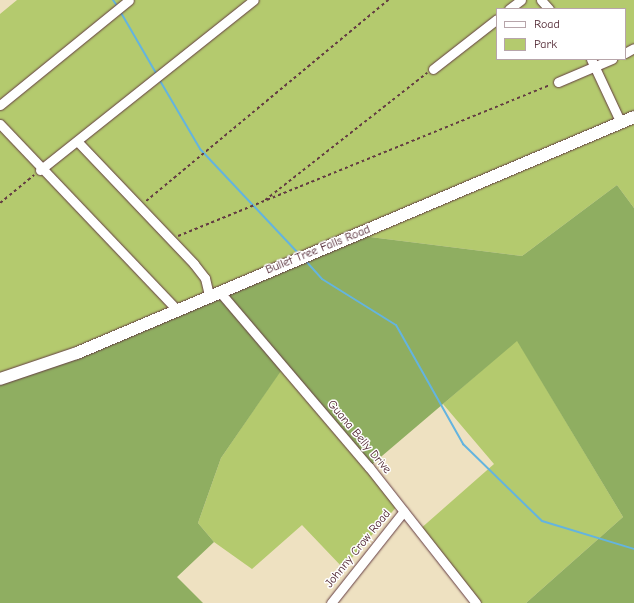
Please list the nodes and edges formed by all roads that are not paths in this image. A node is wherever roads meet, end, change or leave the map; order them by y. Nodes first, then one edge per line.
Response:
1 (129, 0) edge
2 (254, 0) edge
3 (521, 0) edge
4 (541, 0) edge
5 (511, 8) edge
6 (548, 8) edge
7 (496, 20) edge
8 (592, 60) edge
9 (610, 60) edge
10 (597, 66) junction
11 (433, 69) road end
12 (558, 82) road end
13 (0, 105) edge
14 (634, 117) edge
15 (621, 123) junction
16 (0, 124) edge
17 (78, 142) junction
18 (40, 170) junction
19 (214, 293) junction
20 (176, 309) junction
21 (0, 379) edge
22 (404, 511) junction
23 (331, 603) edge
24 (476, 603) edge

1 - 13 street
2 - 17 street
3 - 5 street
4 - 6 street
7 - 11 street
8 - 10 street
9 - 10 street
10 - 12 street
10 - 15 street
14 - 15 main road, Bullet Tree Falls Road
15 - 19 main road, Bullet Tree Falls Road
16 - 18 street
17 - 18 street
17 - 19 street
18 - 20 street
19 - 20 main road, Bullet Tree Falls Road
19 - 22 street, Guana Belly Drive
20 - 21 main road, Bullet Tree Falls Road
22 - 23 street, Johnny Crow Road
22 - 24 street, Guana Belly Drive

